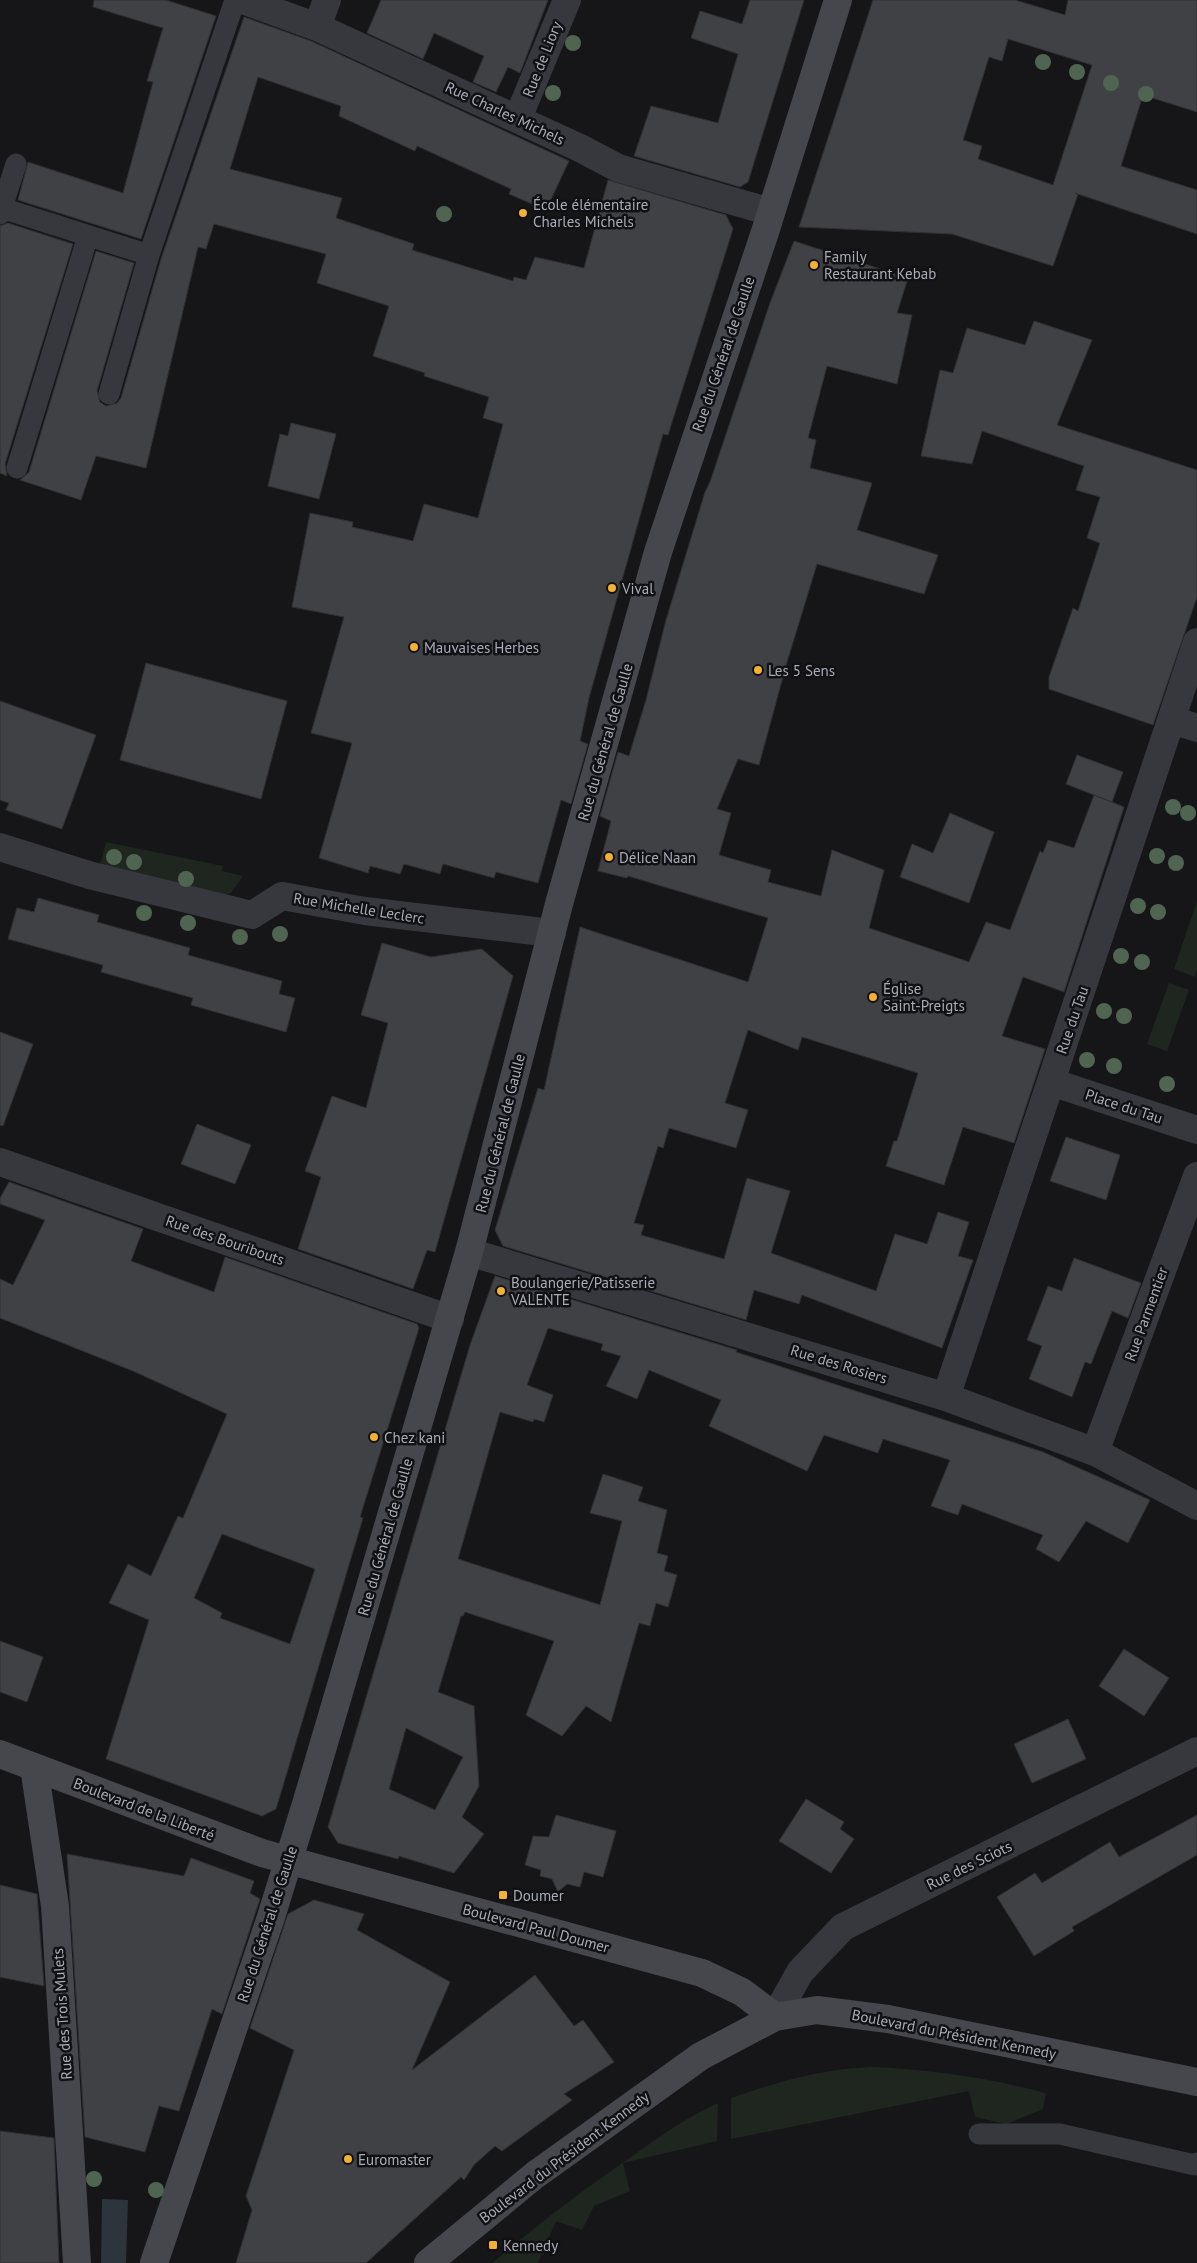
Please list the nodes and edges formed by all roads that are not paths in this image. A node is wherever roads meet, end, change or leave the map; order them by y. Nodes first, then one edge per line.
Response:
1 (235, 0) edge
2 (243, 0) edge
3 (327, 0) edge
4 (567, 0) edge
5 (838, 0) edge
6 (317, 27) junction
7 (518, 118) junction
8 (16, 164) dead end
9 (1, 211) edge
10 (771, 212) junction
11 (88, 236) junction
12 (148, 255) junction
13 (110, 394) dead end
14 (17, 468) dead end
15 (1197, 642) edge
16 (1185, 724) edge
17 (0, 847) edge
18 (552, 933) junction
19 (1051, 1082) junction
20 (1197, 1130) edge
21 (0, 1162) edge
22 (1197, 1176) edge
23 (469, 1252) junction
24 (450, 1319) junction
25 (946, 1397) junction
26 (1095, 1452) junction
27 (1197, 1506) edge
28 (1197, 1752) edge
29 (0, 1754) edge
30 (34, 1767) junction
31 (288, 1861) junction
32 (774, 2017) junction
33 (1197, 2082) edge
34 (979, 2134) dead end
35 (1197, 2163) edge
36 (77, 2263) edge
37 (154, 2263) edge
38 (428, 2263) edge

1 - 12 lane
2 - 6 street, Rue Charles Michels
3 - 6 street
4 - 7 street, Rue de Liory
5 - 10 main road, Rue du Général de Gaulle
6 - 7 street, Rue Charles Michels
7 - 10 street, Rue Charles Michels
8 - 9 lane
9 - 11 lane
10 - 18 main road, Rue du Général de Gaulle
11 - 12 lane
11 - 14 lane
12 - 13 lane
15 - 16 street, Rue du Tau
16 - 19 street, Rue du Tau
17 - 18 street, Rue Michelle Leclerc
18 - 23 main road, Rue du Général de Gaulle
19 - 20 street, Place du Tau
19 - 25 street, Rue du Tau
21 - 24 street, Rue des Bouribouts
22 - 26 street, Rue Parmentier
23 - 24 main road, Rue du Général de Gaulle
23 - 25 street, Rue des Rosiers
24 - 31 main road, Rue du Général de Gaulle
25 - 26 street, Rue des Rosiers
26 - 27 street, Rue des Rosiers
28 - 32 street, Rue des Sciots
29 - 30 main road, Boulevard de la Liberté
30 - 31 main road, Boulevard de la Liberté
30 - 36 main road, Rue des Trois Mulets
31 - 32 main road, Boulevard Paul Doumer
31 - 37 main road, Rue du Général de Gaulle
32 - 33 main road, Boulevard du Président Kennedy
32 - 38 main road, Boulevard du Président Kennedy
34 - 35 lane

